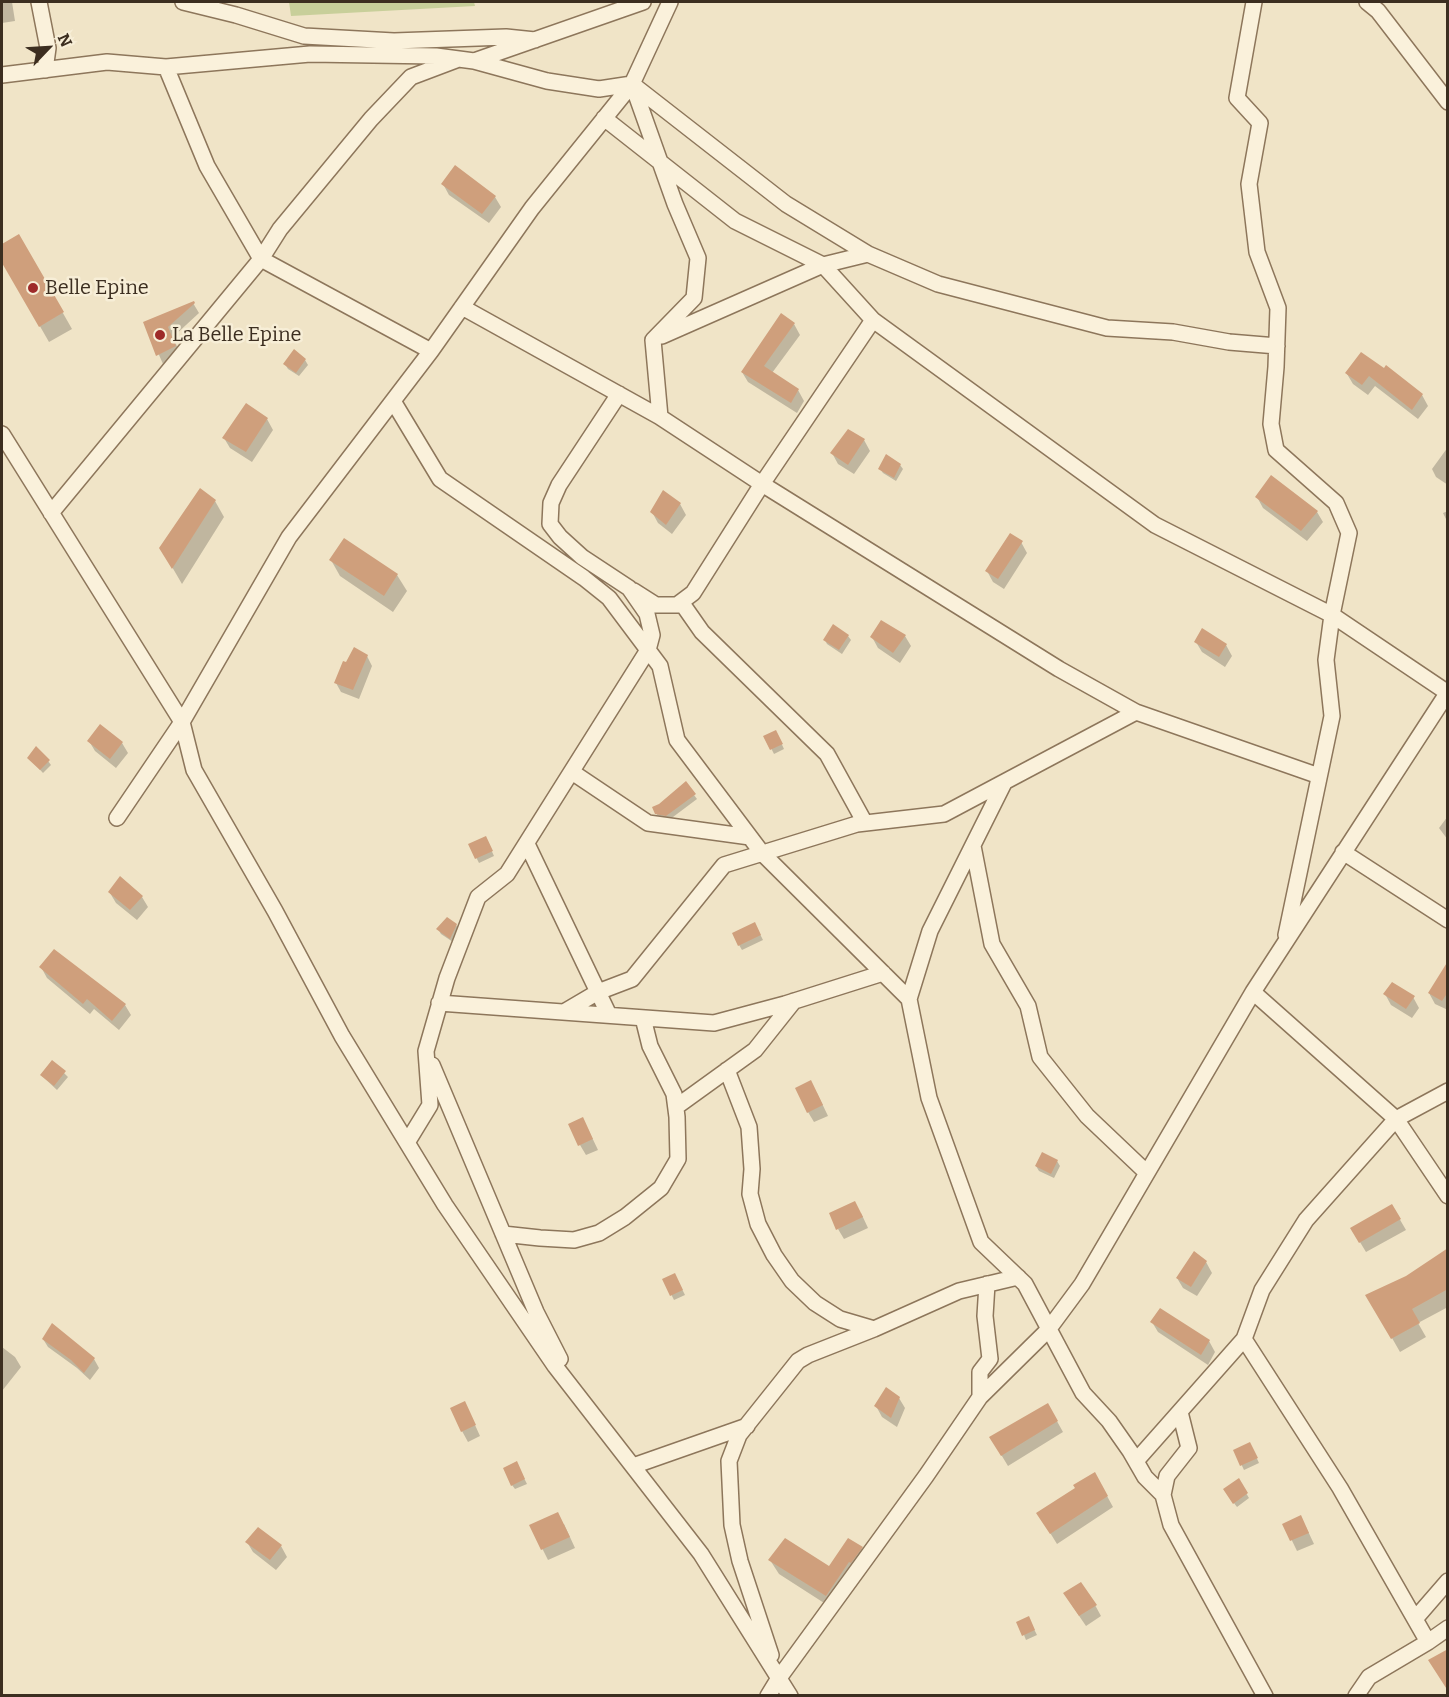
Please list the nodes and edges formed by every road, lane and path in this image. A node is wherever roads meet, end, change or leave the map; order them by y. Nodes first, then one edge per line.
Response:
1 (39, 2) edge
2 (183, 2) edge
3 (643, 2) edge
4 (670, 2) edge
5 (1254, 2) edge
6 (1367, 2) edge
7 (535, 40) junction
8 (466, 60) junction
9 (166, 67) junction
10 (45, 70) junction
11 (2, 75) edge
12 (632, 84) junction
13 (1448, 102) edge
14 (604, 118) junction
15 (660, 162) junction
16 (868, 254) junction
17 (261, 259) junction
18 (823, 265) junction
19 (462, 307) junction
20 (873, 320) junction
21 (654, 340) junction
22 (1277, 346) junction
23 (431, 351) junction
24 (619, 394) junction
25 (393, 401) junction
26 (660, 417) junction
27 (2, 434) edge
28 (762, 484) junction
29 (51, 513) junction
30 (629, 588) junction
31 (681, 602) junction
32 (1332, 615) junction
33 (648, 650) junction
34 (1447, 692) edge
35 (1136, 712) junction
36 (182, 722) junction
37 (572, 772) junction
38 (1319, 776) junction
39 (1004, 783) junction
40 (117, 818) dead end
41 (865, 823) junction
42 (750, 837) junction
43 (526, 844) junction
44 (973, 846) junction
45 (1343, 852) junction
46 (762, 853) junction
47 (1448, 920) edge
48 (1284, 943) junction
49 (883, 973) junction
50 (598, 992) junction
51 (1252, 992) junction
52 (909, 999) junction
53 (794, 1001) junction
54 (439, 1003) junction
55 (564, 1012) junction
56 (609, 1015) junction
57 (643, 1018) junction
58 (426, 1051) junction
59 (727, 1070) junction
60 (1448, 1091) edge
61 (676, 1107) junction
62 (1396, 1119) junction
63 (408, 1141) junction
64 (1147, 1173) junction
65 (1448, 1196) edge
66 (503, 1234) junction
67 (1018, 1277) junction
68 (987, 1284) junction
69 (874, 1329) junction
70 (1048, 1330) junction
71 (1244, 1339) junction
72 (579, 1396) junction
73 (980, 1397) junction
74 (1180, 1412) junction
75 (747, 1425) junction
76 (1136, 1461) junction
77 (633, 1466) junction
78 (1163, 1495) junction
79 (1448, 1581) edge
80 (1415, 1619) junction
81 (1448, 1628) edge
82 (1428, 1642) junction
83 (779, 1678) junction
84 (768, 1695) edge
85 (790, 1695) edge
86 (1265, 1695) edge
87 (1356, 1695) edge

1 - 10 street
2 - 7 street
3 - 7 street
4 - 12 street
5 - 22 street
6 - 13 street
7 - 8 street
8 - 9 street
8 - 12 street
8 - 17 street
9 - 10 street
9 - 17 street
10 - 11 street
12 - 14 street
12 - 15 street
12 - 16 street
14 - 15 street
14 - 19 street
15 - 18 street
15 - 21 street
16 - 18 street
16 - 22 street
17 - 23 street
17 - 29 street
18 - 20 street
18 - 21 street
19 - 23 street
19 - 24 street
20 - 28 street
20 - 32 street
21 - 26 street
22 - 32 street
23 - 25 street
24 - 26 street
24 - 30 street
25 - 33 street
25 - 36 street
26 - 28 street
27 - 29 street
28 - 31 street
28 - 35 street
29 - 36 street
30 - 31 street
30 - 33 street
31 - 41 street
32 - 34 street
32 - 38 street
33 - 37 street
33 - 42 street
34 - 45 street
35 - 38 street
35 - 39 street
36 - 40 street
36 - 63 street
37 - 42 street
37 - 43 street
38 - 48 street
39 - 41 street
39 - 44 street
41 - 46 street
42 - 46 street
43 - 50 street
43 - 54 street
44 - 52 street
44 - 64 street
45 - 47 street
45 - 48 street
46 - 49 street
46 - 50 street
48 - 51 street
49 - 52 street
49 - 53 street
50 - 55 street
50 - 56 street
51 - 62 street
51 - 64 street
52 - 67 street
53 - 57 street
53 - 59 street
54 - 55 street
54 - 58 street
55 - 56 street
56 - 57 street
57 - 61 street
58 - 63 street
58 - 66 street
59 - 61 street
59 - 69 street
60 - 62 street
61 - 66 street
62 - 65 street
62 - 71 street
63 - 72 street
64 - 70 street
66 - 72 street
67 - 68 street
67 - 70 street
68 - 69 street
68 - 73 street
69 - 75 street
70 - 73 street
70 - 76 street
71 - 74 street
71 - 80 street
72 - 77 street
73 - 83 street
74 - 76 street
74 - 78 street
75 - 77 street
75 - 83 street
76 - 78 street
77 - 83 street
78 - 86 street
79 - 80 street
80 - 82 street
81 - 82 street
82 - 87 street
83 - 84 street
83 - 85 street

